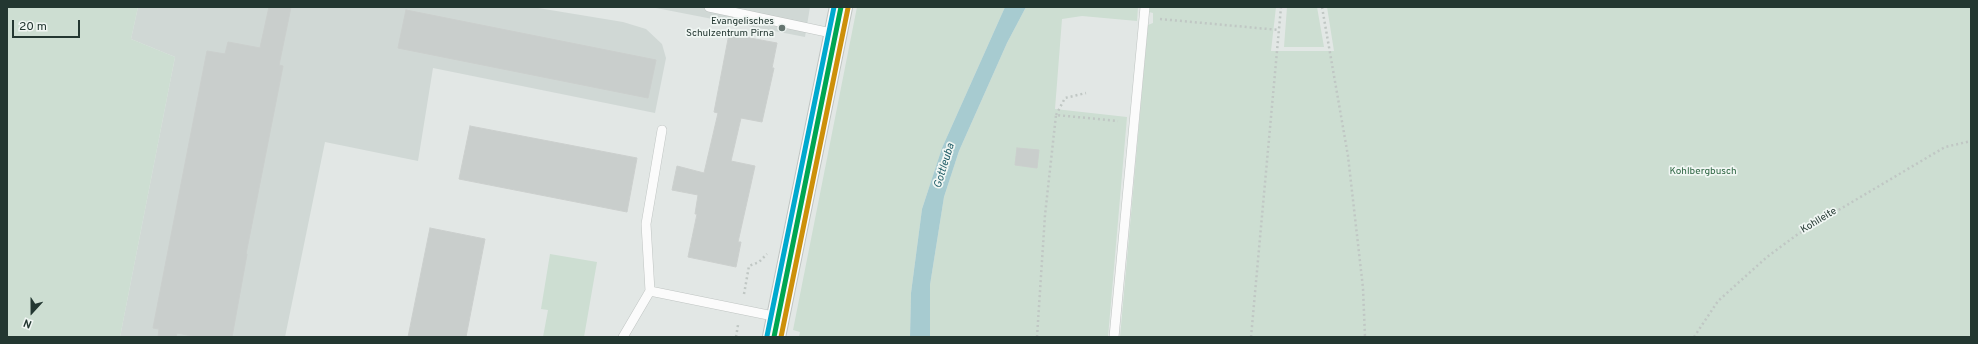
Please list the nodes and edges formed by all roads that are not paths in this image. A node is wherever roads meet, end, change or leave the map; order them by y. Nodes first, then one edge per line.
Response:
1 (709, 7) edge
2 (842, 7) edge
3 (1145, 7) edge
4 (836, 34) junction
5 (662, 130) dead end
6 (650, 291) junction
7 (776, 327) edge
8 (623, 337) edge
9 (1114, 337) edge

1 - 4 lane
2 - 4 main road
3 - 9 lane
4 - 7 main road
5 - 6 lane
6 - 7 lane
6 - 8 lane

